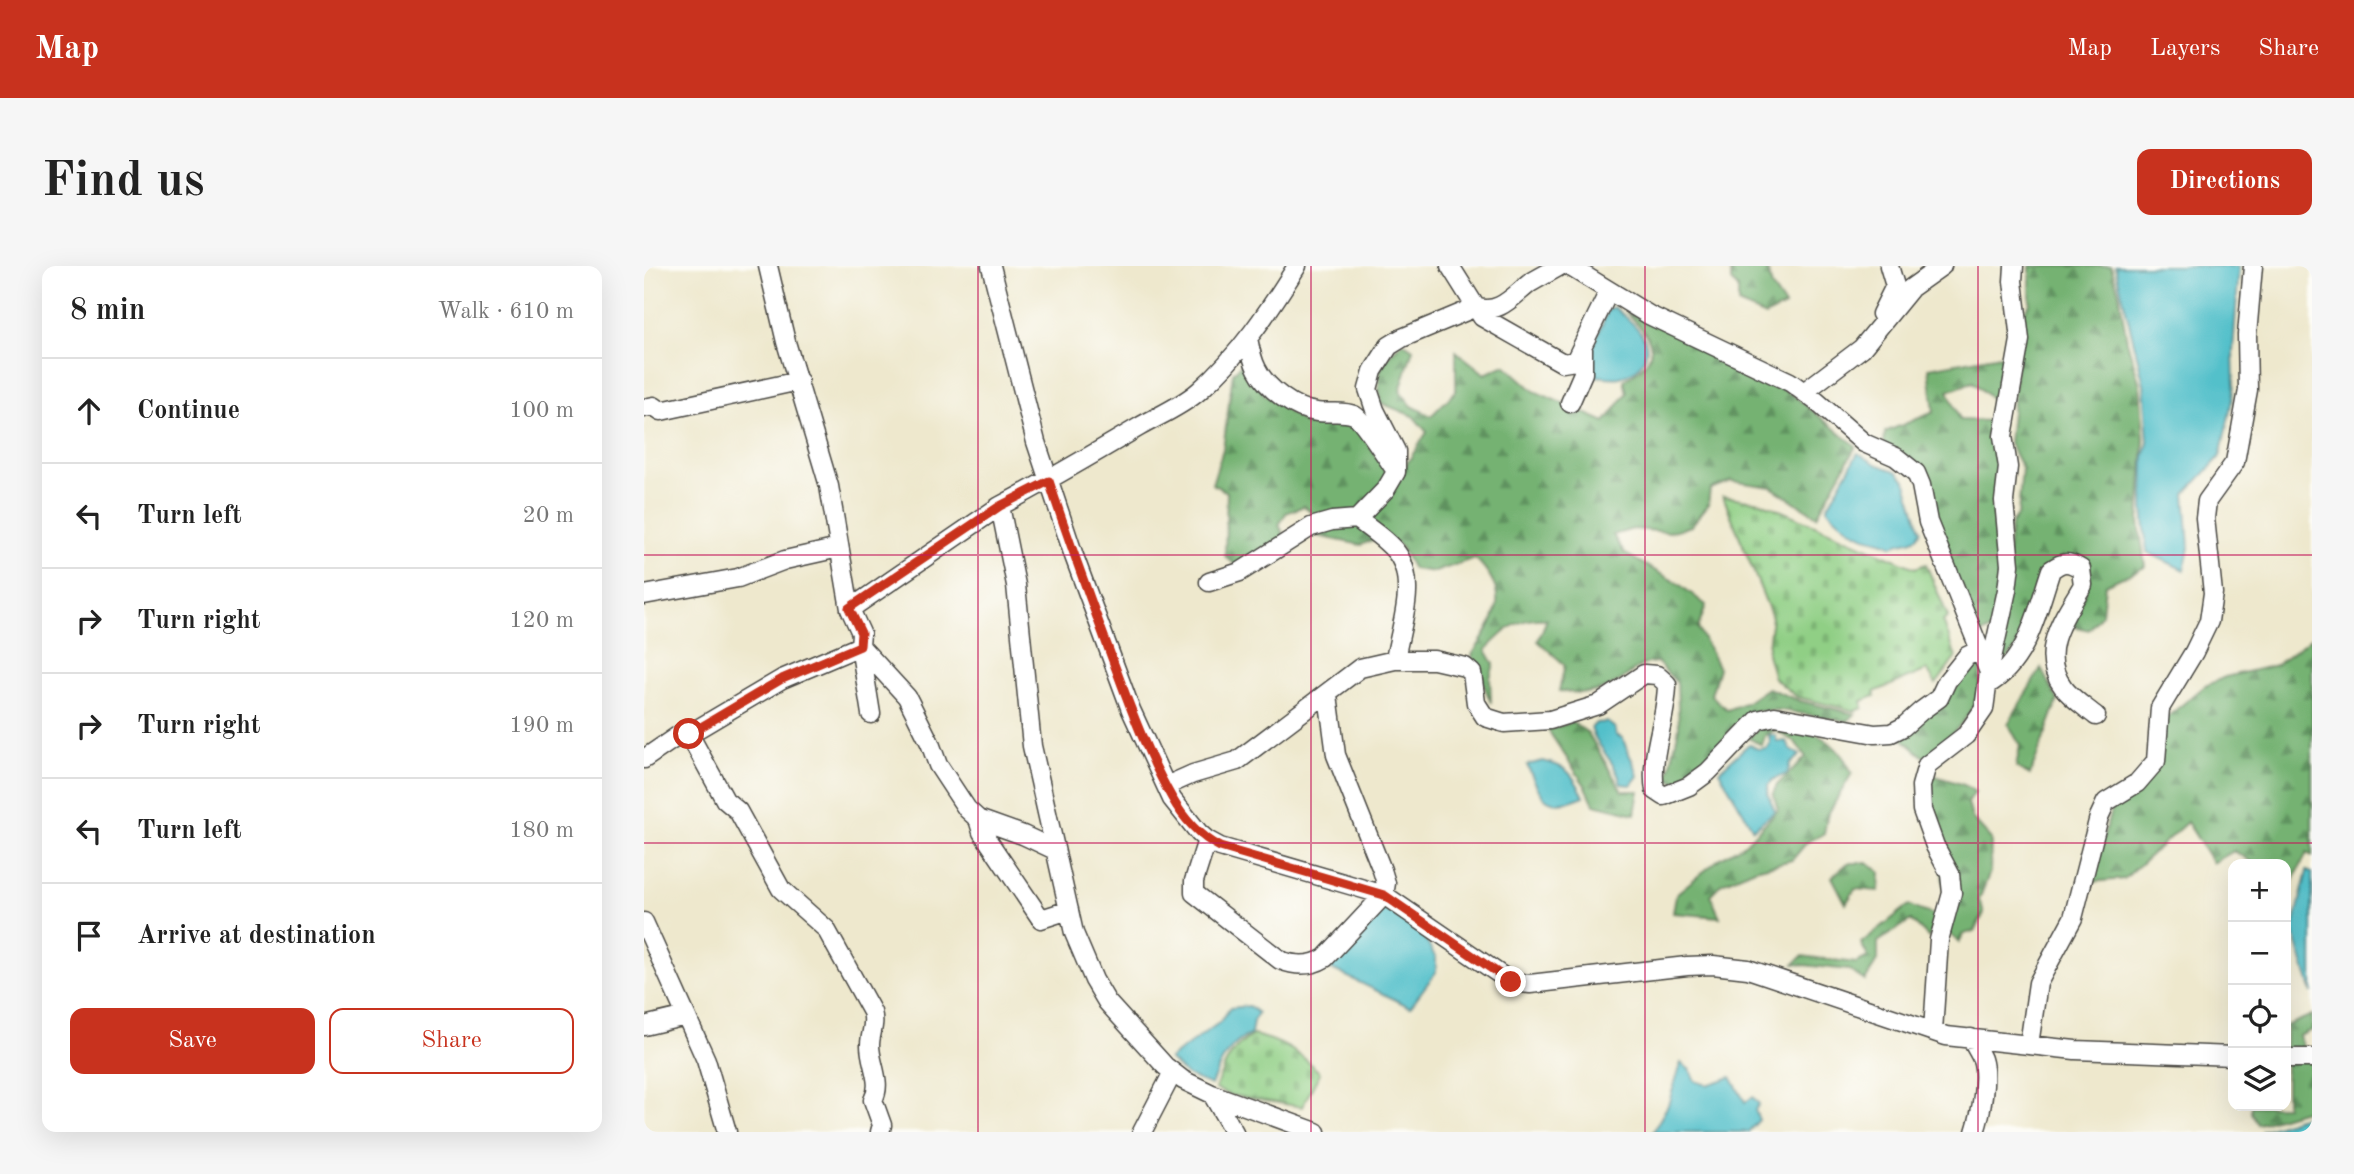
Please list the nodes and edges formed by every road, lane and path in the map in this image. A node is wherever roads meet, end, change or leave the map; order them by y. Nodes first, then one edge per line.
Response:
1 (768, 266) edge
2 (991, 266) edge
3 (1297, 266) edge
4 (1450, 266) edge
5 (1889, 266) edge
6 (1942, 266) edge
7 (2014, 266) edge
8 (2253, 266) edge
9 (1572, 267) edge
10 (1609, 290) junction
11 (1476, 307) junction
12 (1878, 328) junction
13 (1248, 338) junction
14 (1583, 349) junction
15 (799, 381) junction
16 (1804, 392) junction
17 (1570, 403) dead end
18 (644, 408) edge
19 (1396, 472) junction
20 (1049, 481) junction
21 (1000, 506) junction
22 (1357, 519) junction
23 (839, 548) junction
24 (1209, 582) dead end
25 (644, 594) edge
26 (849, 608) junction
27 (860, 646) junction
28 (1980, 650) junction
29 (1395, 660) junction
30 (1988, 678) junction
31 (1328, 695) junction
32 (871, 714) dead end
33 (2096, 716) dead end
34 (689, 734) junction
35 (644, 759) edge
36 (1166, 786) junction
37 (978, 819) junction
38 (1207, 840) junction
39 (1055, 850) junction
40 (1384, 895) junction
41 (1069, 910) junction
42 (644, 922) edge
43 (686, 1016) junction
44 (644, 1026) edge
45 (1933, 1031) junction
46 (1971, 1038) junction
47 (2029, 1045) junction
48 (2228, 1056) edge
49 (2291, 1058) edge
50 (2312, 1058) edge
51 (1171, 1076) dead end
52 (1212, 1094) junction
53 (727, 1132) edge
54 (880, 1132) edge
55 (1142, 1132) edge
56 (1234, 1132) edge
57 (1316, 1132) edge
58 (1975, 1132) edge

1 - 15 street
2 - 20 street
3 - 13 street
4 - 11 street
5 - 12 street
6 - 12 street
7 - 30 street
8 - 47 street
9 - 10 street
9 - 11 street
10 - 14 street
10 - 16 street
11 - 14 street
11 - 19 street
12 - 16 street
13 - 19 street
13 - 20 street
14 - 17 street
15 - 18 street
15 - 23 street
16 - 28 street
19 - 22 street
20 - 21 street
20 - 36 street
21 - 26 street
21 - 39 street
22 - 24 street
22 - 29 street
23 - 25 street
23 - 26 street
26 - 27 street
27 - 32 street
27 - 34 street
27 - 37 street
28 - 29 street
28 - 30 street
29 - 31 street
30 - 33 street
30 - 45 street
31 - 36 street
31 - 40 street
34 - 35 street
34 - 54 street
36 - 38 street
37 - 39 street
37 - 41 street
38 - 40 street
38 - 40 street
39 - 41 street
40 - 45 street
41 - 52 street
42 - 43 street
43 - 44 street
43 - 53 street
45 - 46 street
46 - 47 street
46 - 58 street
47 - 48 street
49 - 50 street
51 - 55 street
52 - 56 street
52 - 57 street

